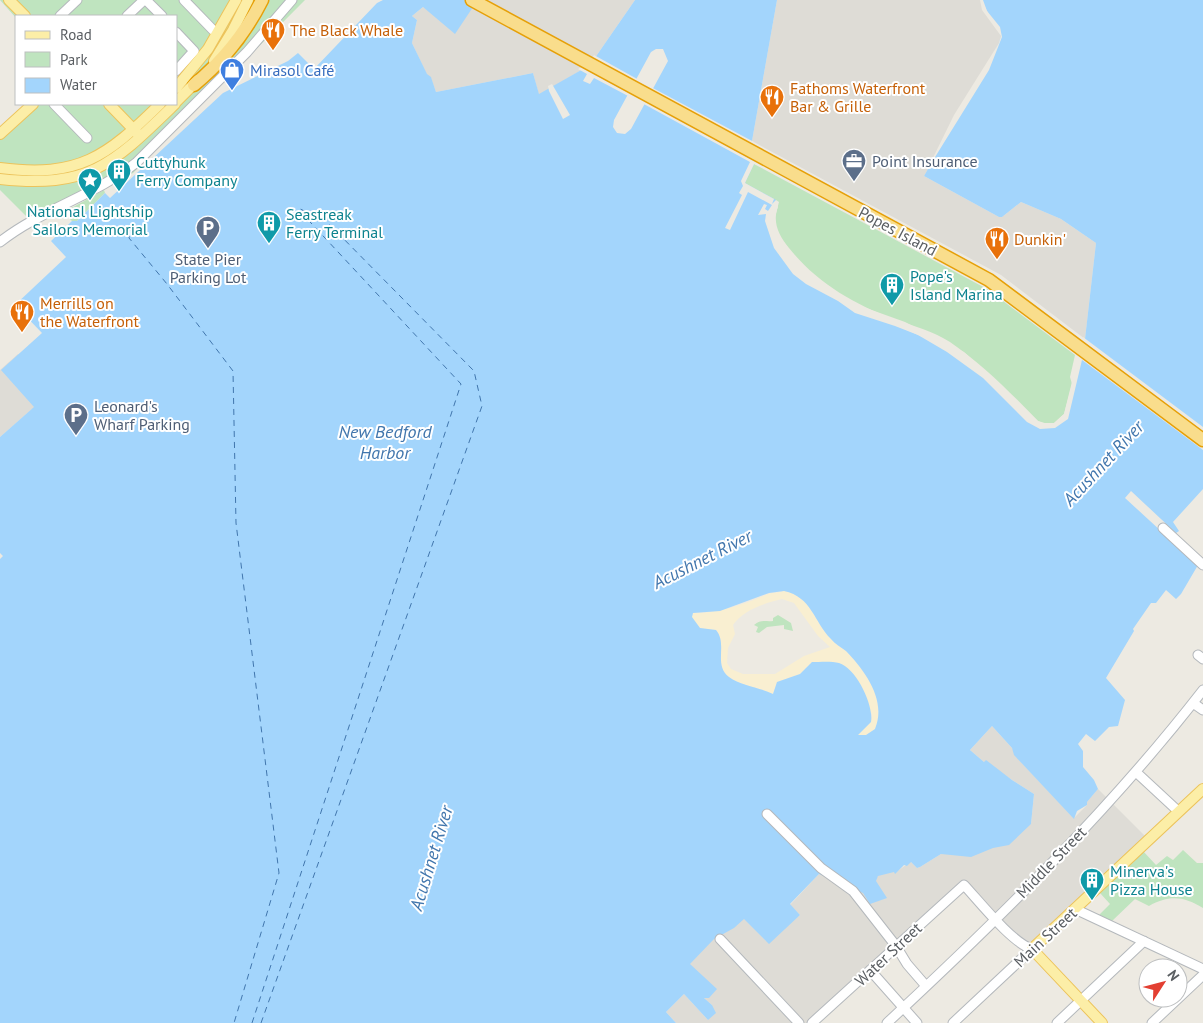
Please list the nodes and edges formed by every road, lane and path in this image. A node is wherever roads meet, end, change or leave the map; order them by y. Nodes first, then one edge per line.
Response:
1 (9, 0) edge
2 (77, 0) edge
3 (145, 0) edge
4 (184, 0) edge
5 (236, 0) edge
6 (248, 0) edge
7 (262, 0) edge
8 (292, 0) edge
9 (476, 2) edge
10 (24, 15) edge
11 (61, 15) edge
12 (127, 15) edge
13 (161, 15) edge
14 (213, 30) dead end
15 (178, 34) edge
16 (178, 69) edge
17 (194, 85) junction
18 (178, 86) edge
19 (178, 100) edge
20 (33, 105) edge
21 (55, 105) edge
22 (110, 105) edge
23 (159, 105) edge
24 (172, 105) edge
25 (137, 133) junction
26 (0, 134) edge
27 (87, 138) dead end
28 (0, 168) edge
29 (0, 179) edge
30 (0, 242) edge
31 (1203, 440) edge
32 (1163, 528) dead end
33 (1203, 565) edge
34 (1203, 690) edge
35 (1193, 703) junction
36 (1203, 710) edge
37 (1137, 773) junction
38 (1203, 789) edge
39 (1178, 811) junction
40 (767, 814) dead end
41 (1074, 909) junction
42 (995, 920) junction
43 (720, 939) dead end
44 (1144, 941) junction
45 (896, 946) junction
46 (1032, 949) junction
47 (1203, 968) edge
48 (870, 970) junction
49 (1203, 975) edge
50 (926, 986) junction
51 (1081, 1001) junction
52 (903, 1008) junction
53 (799, 1023) edge
54 (812, 1023) edge
55 (887, 1023) edge
56 (916, 1023) edge
57 (953, 1023) edge
58 (1057, 1023) edge
59 (1102, 1023) edge
60 (1152, 1023) edge

1 - 10 main road
2 - 11 street
3 - 12 street
3 - 13 street
4 - 14 street
5 - 18 main road
6 - 17 main road
7 - 17 highway
8 - 30 street
9 - 31 highway, Popes Island
15 - 16 street
17 - 19 main road
20 - 26 main road
21 - 27 street
22 - 25 main road
23 - 25 main road
24 - 25 main road
25 - 28 main road
25 - 29 main road
32 - 33 street
34 - 35 street, Middle Street
35 - 36 street
35 - 37 street, Middle Street
37 - 39 street
37 - 42 street, Middle Street
38 - 39 main road, Main Street
39 - 41 main road, Main Street
40 - 45 street
41 - 44 street
41 - 46 main road, Main Street
42 - 45 street, Water Street
42 - 46 street
42 - 50 street, Middle Street
43 - 53 street
44 - 47 street
44 - 51 street
45 - 48 street, Water Street
45 - 50 street
46 - 51 main road
46 - 57 street, Main Street
48 - 52 street
48 - 54 street, Water Street
49 - 60 street
50 - 52 street, Middle Street
51 - 58 street
51 - 59 main road
52 - 55 street, Middle Street
52 - 56 street

